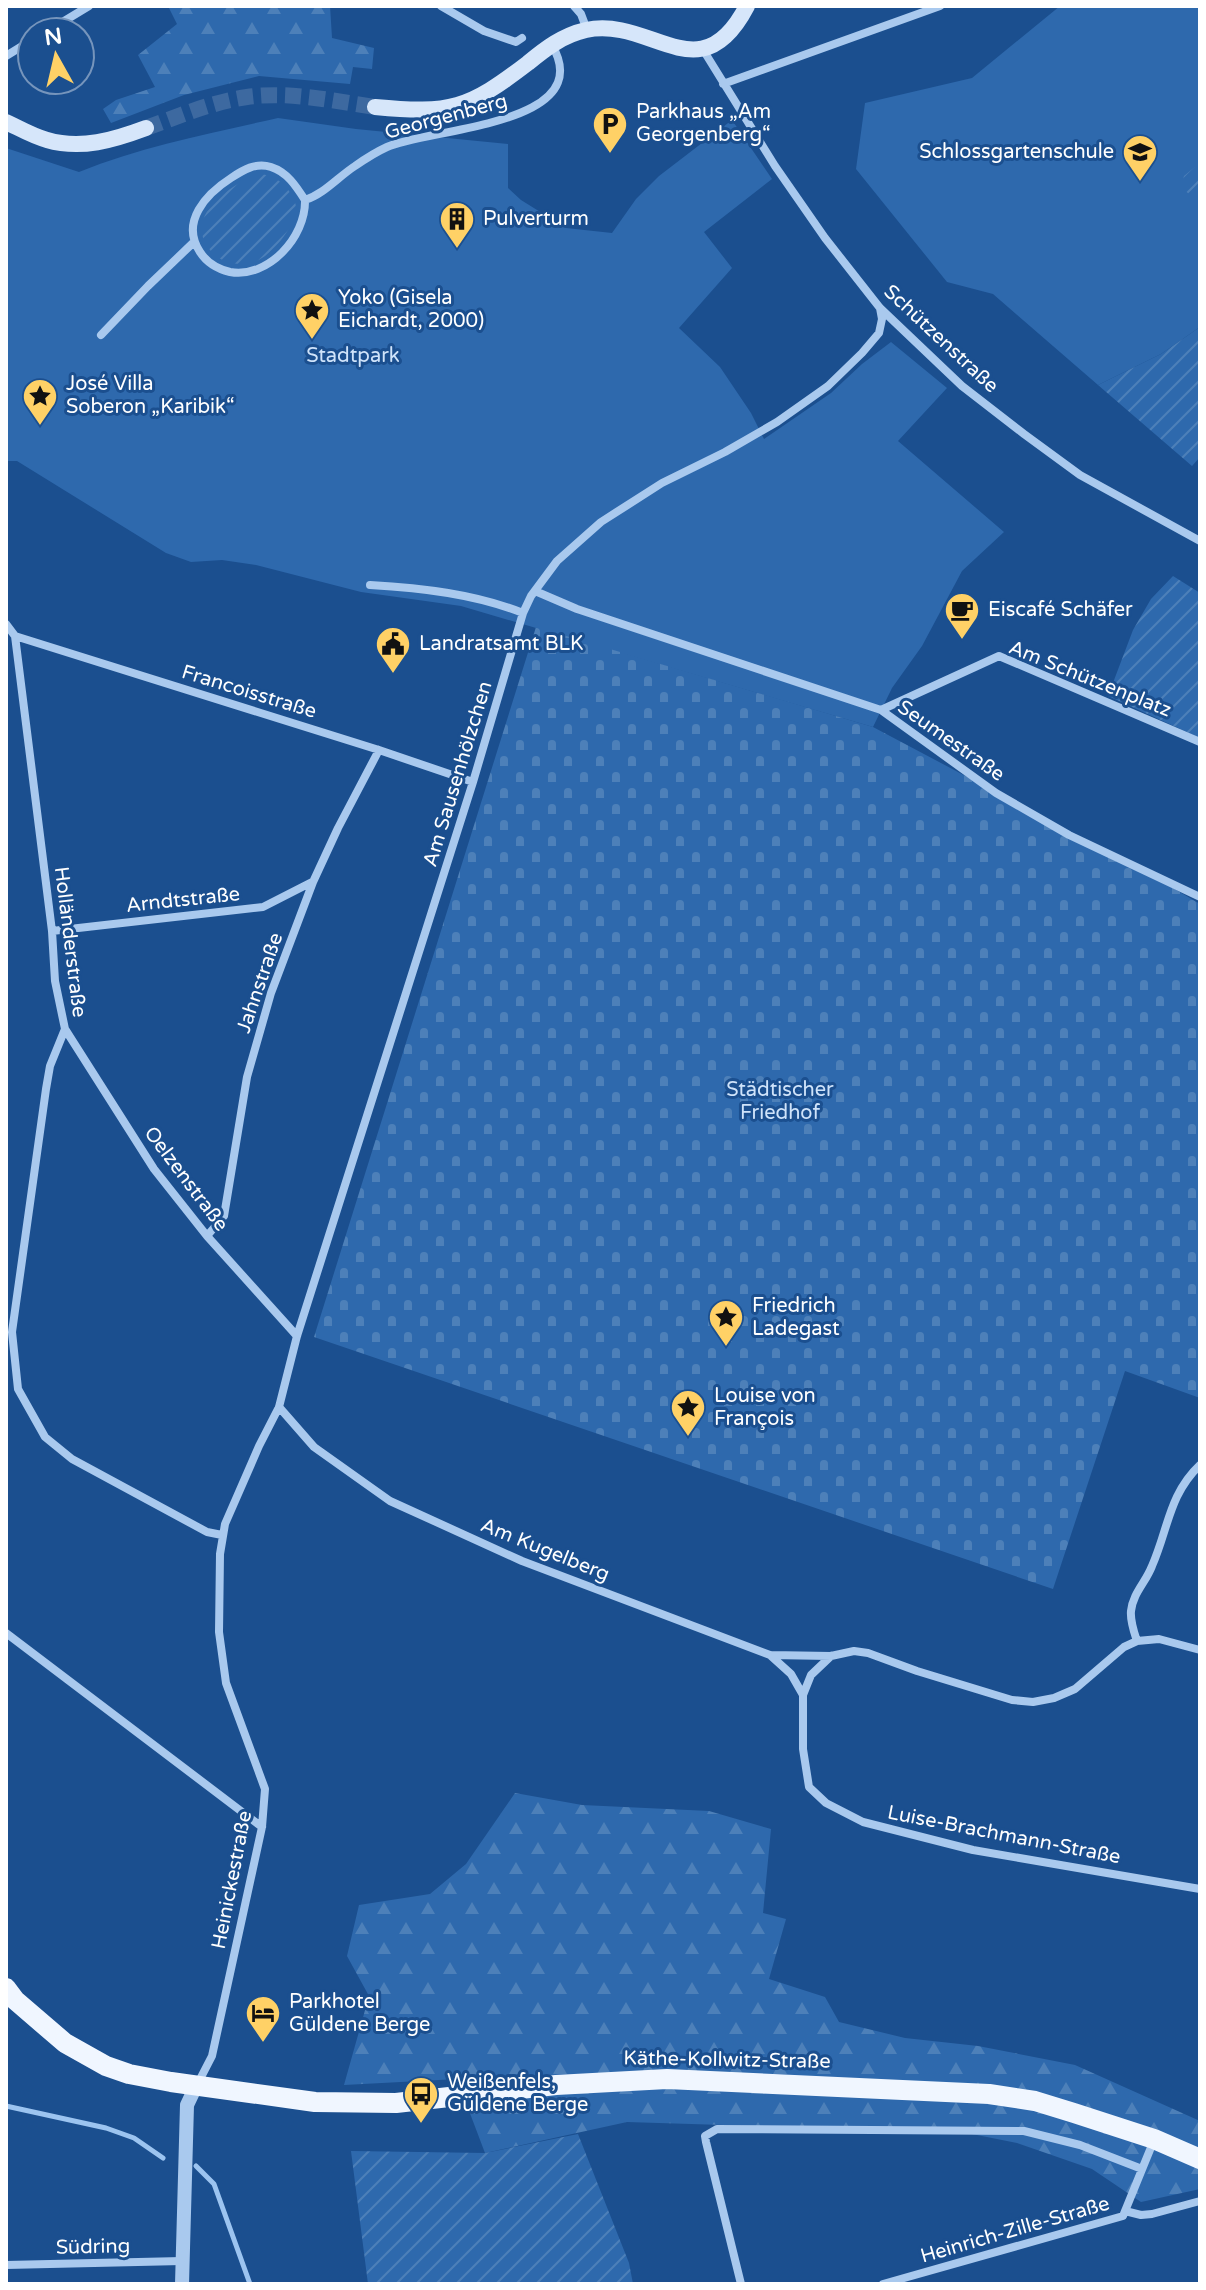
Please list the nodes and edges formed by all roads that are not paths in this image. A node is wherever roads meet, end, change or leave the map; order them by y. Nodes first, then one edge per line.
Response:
1 (441, 6) edge
2 (574, 6) edge
3 (747, 6) edge
4 (940, 6) edge
5 (587, 30) junction
6 (522, 38) dead end
7 (552, 45) junction
8 (702, 48) junction
9 (723, 84) junction
10 (375, 107) tunnel mouth
11 (6, 122) edge
12 (146, 128) tunnel mouth
13 (305, 200) junction
14 (194, 242) junction
15 (880, 308) junction
16 (101, 335) dead end
17 (1200, 541) edge
18 (370, 585) dead end
19 (535, 591) junction
20 (523, 613) junction
21 (6, 624) edge
22 (15, 636) junction
23 (881, 710) junction
24 (1200, 742) edge
25 (379, 750) junction
26 (473, 782) junction
27 (313, 882) junction
28 (1200, 897) edge
29 (52, 931) junction
30 (65, 1029) junction
31 (207, 1236) junction
32 (297, 1336) junction
33 (279, 1407) junction
34 (1200, 1465) edge
35 (222, 1535) junction
36 (6, 1633) edge
37 (1137, 1641) junction
38 (1200, 1650) edge
39 (770, 1655) junction
40 (831, 1656) junction
41 (803, 1695) junction
42 (262, 1827) junction
43 (1200, 1889) edge
44 (6, 1988) edge
45 (196, 2086) junction
46 (1154, 2139) junction
47 (1200, 2159) edge
48 (1142, 2169) junction
49 (1200, 2201) edge
50 (1125, 2211) junction
51 (182, 2261) junction
52 (6, 2265) edge
53 (182, 2284) edge
54 (741, 2284) edge
55 (883, 2284) edge

1 - 6 street
2 - 5 street
3 - 8 main road
4 - 9 street
5 - 7 main road
5 - 8 main road
7 - 10 main road
7 - 13 street, Georgenberg
8 - 9 street, Schützenstraße
9 - 15 street, Schützenstraße
11 - 12 main road
13 - 14 street
13 - 14 street
14 - 16 street
15 - 17 street, Schützenstraße
15 - 19 street, Am Sausenhölzchen
18 - 20 street
19 - 20 street, Am Sausenhölzchen
19 - 23 street, Seumestraße
20 - 26 street, Am Sausenhölzchen
21 - 22 street, Holländerstraße
22 - 25 street, Francoisstraße
22 - 29 street, Holländerstraße
23 - 24 street, Am Schützenplatz
23 - 28 street, Seumestraße
25 - 26 street, Francoisstraße
25 - 27 street, Jahnstraße
26 - 32 street, Am Sausenhölzchen
27 - 29 street, Arndtstraße
27 - 31 street, Jahnstraße
29 - 30 street, Holländerstraße
30 - 31 street, Oelzenstraße
30 - 35 street, Holländerstraße
31 - 32 street, Oelzenstraße
32 - 33 street, Am Sausenhölzchen
33 - 35 street, Heinickestraße
33 - 39 street, Am Kugelberg
34 - 37 street
35 - 42 street, Heinickestraße
36 - 42 street
37 - 38 street
37 - 40 street, Am Kugelberg
39 - 40 street, Am Kugelberg
39 - 41 street
40 - 41 street
41 - 43 street, Luise-Brachmann-Straße
42 - 45 street, Heinickestraße
44 - 45 main road, Käthe-Kollwitz-Straße
45 - 46 main road, Käthe-Kollwitz-Straße
45 - 51 street
46 - 47 main road, Käthe-Kollwitz-Straße
46 - 48 street, Heinrich-Zille-Straße
48 - 50 street, Heinrich-Zille-Straße
48 - 54 street
49 - 50 street
50 - 55 street, Heinrich-Zille-Straße
51 - 52 street, Südring
51 - 53 street

